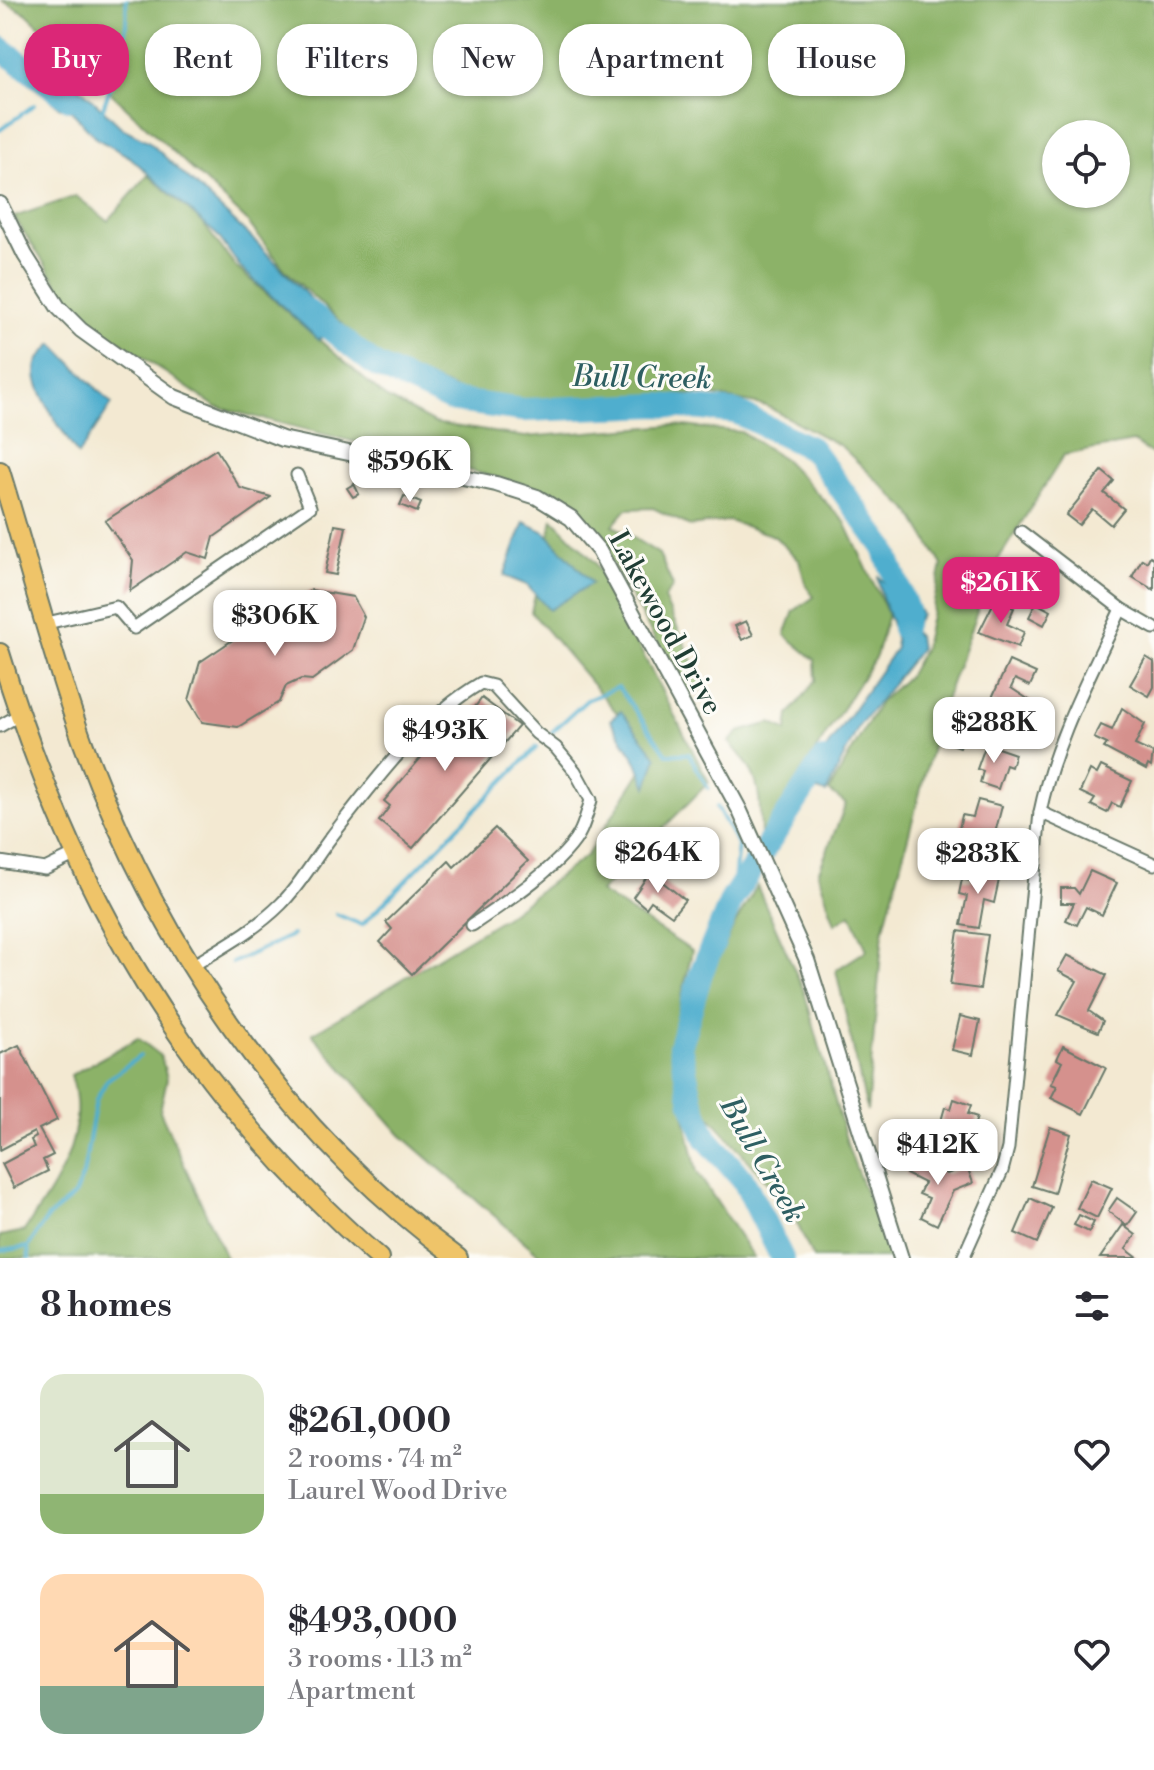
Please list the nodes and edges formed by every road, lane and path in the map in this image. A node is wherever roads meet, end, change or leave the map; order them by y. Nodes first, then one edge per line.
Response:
1 (0, 204) edge
2 (0, 471) edge
3 (297, 475) dead end
4 (1021, 532) dead end
5 (1121, 609) junction
6 (47, 623) junction
7 (1154, 628) edge
8 (0, 653) edge
9 (19, 715) junction
10 (0, 726) edge
11 (1040, 812) junction
12 (74, 855) junction
13 (0, 862) edge
14 (1154, 864) edge
15 (472, 925) dead end
16 (192, 966) junction
17 (379, 1258) edge
18 (458, 1258) edge
19 (901, 1258) edge
20 (963, 1258) edge

1 - 19 street, Lakewood Drive
2 - 6 highway
3 - 6 street
4 - 5 street
5 - 7 street
5 - 11 street
6 - 16 highway
8 - 9 highway
9 - 10 street
9 - 12 highway
11 - 14 street
11 - 20 street
12 - 13 street
12 - 17 highway
15 - 16 street
16 - 18 highway

